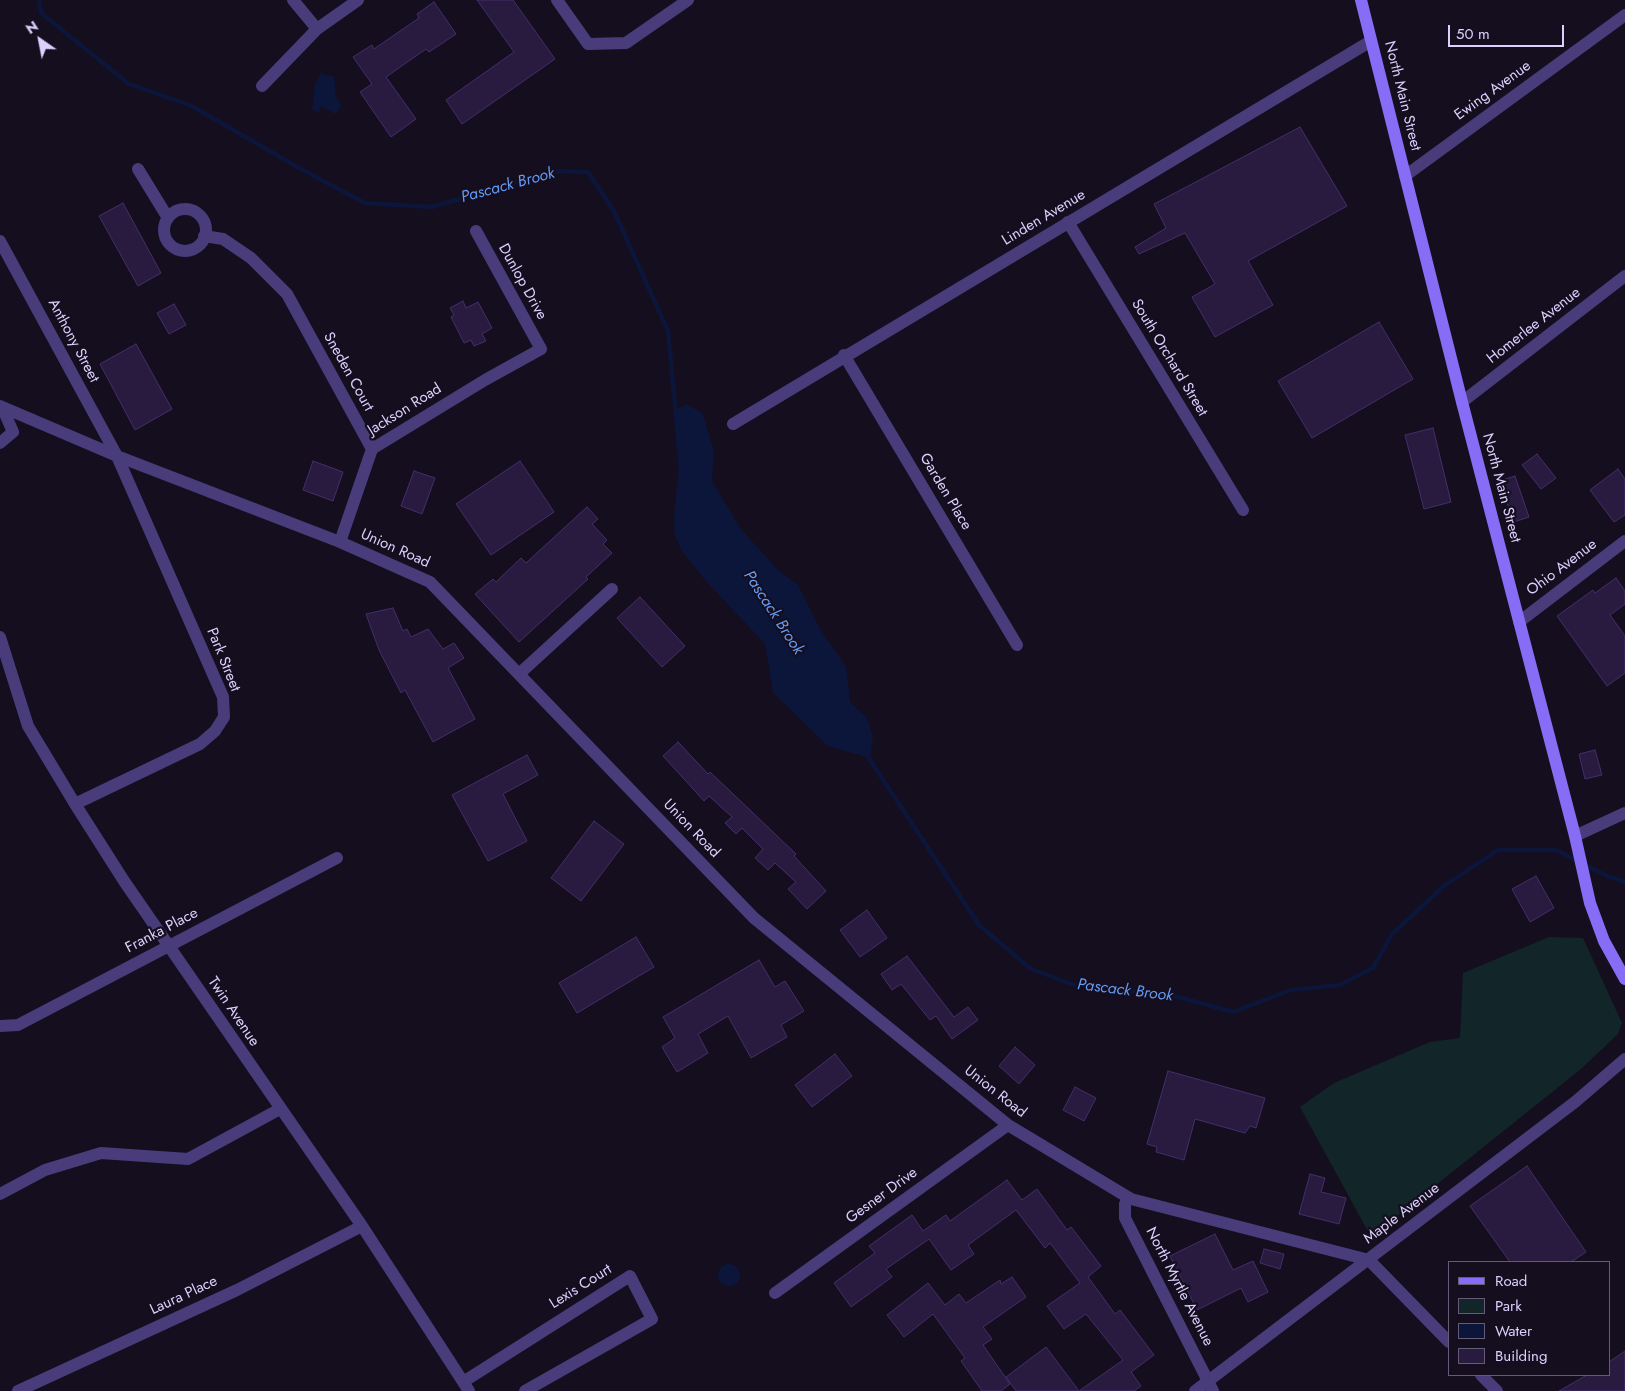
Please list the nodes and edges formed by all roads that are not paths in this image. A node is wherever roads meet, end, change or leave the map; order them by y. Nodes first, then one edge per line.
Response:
1 (293, 0) edge
2 (358, 0) edge
3 (557, 0) edge
4 (688, 0) edge
5 (1361, 0) edge
6 (1625, 15) edge
7 (317, 29) junction
8 (1371, 41) junction
9 (262, 86) dead end
10 (138, 169) dead end
11 (1405, 176) junction
12 (168, 218) junction
13 (1068, 222) junction
14 (476, 232) dead end
15 (204, 236) junction
16 (0, 241) edge
17 (1625, 276) edge
18 (541, 349) joint
19 (844, 355) junction
20 (1462, 402) junction
21 (1, 406) edge
22 (733, 424) dead end
23 (0, 443) edge
24 (372, 449) junction
25 (117, 456) junction
26 (1243, 510) dead end
27 (1625, 541) edge
28 (340, 542) junction
29 (612, 589) dead end
30 (1519, 622) junction
31 (0, 637) edge
32 (1017, 645) dead end
33 (519, 674) junction
34 (75, 804) junction
35 (1625, 813) edge
36 (1575, 836) junction
37 (337, 858) dead end
38 (168, 946) junction
39 (1625, 979) edge
40 (0, 1026) edge
41 (1625, 1059) edge
42 (280, 1109) junction
43 (1008, 1125) junction
44 (0, 1194) edge
45 (1128, 1197) junction
46 (362, 1226) junction
47 (1369, 1260) junction
48 (775, 1293) dead end
49 (1448, 1341) edge
50 (1482, 1376) edge
51 (466, 1386) edge
52 (1210, 1386) edge
53 (18, 1391) edge
54 (525, 1391) edge
55 (1195, 1391) edge
56 (1497, 1391) edge

1 - 7 street
2 - 7 street
3 - 4 street
5 - 8 main road, North Main Street
6 - 11 street, Ewing Avenue
7 - 9 street
8 - 11 main road, North Main Street
8 - 13 street, Linden Avenue
10 - 12 street
11 - 20 main road, North Main Street
12 - 15 street
12 - 15 street
13 - 19 street, Linden Avenue
13 - 26 street, South Orchard Street
14 - 18 street, Dunlop Drive
15 - 24 street, Sneden Court
16 - 25 street, Anthony Street
17 - 20 street, Homerlee Avenue
18 - 24 street, Jackson Road
19 - 22 street, Linden Avenue
19 - 32 street, Garden Place
20 - 30 main road, North Main Street
21 - 23 street
21 - 25 street, Union Road
24 - 28 street, Jackson Road
25 - 28 street, Union Road
25 - 34 street, Park Street
27 - 30 street, Ohio Avenue
28 - 33 street, Union Road
29 - 33 street
30 - 36 main road, North Main Street
31 - 34 street, Twin Avenue
33 - 43 street, Union Road
34 - 38 street, Twin Avenue
35 - 36 street
36 - 39 main road, North Main Street
37 - 38 street, Franka Place
38 - 40 street, Franka Place
38 - 42 street, Twin Avenue
41 - 47 street, Maple Avenue
42 - 44 street
42 - 46 street, Twin Avenue
43 - 45 street, Union Road
43 - 48 street, Gesner Drive
45 - 47 street, Union Road
45 - 52 street, North Myrtle Avenue
46 - 51 street, Twin Avenue
46 - 53 street, Laura Place
47 - 49 street
47 - 52 street, Maple Avenue
50 - 56 street
51 - 54 street, Lexis Court
52 - 55 street, Maple Avenue

